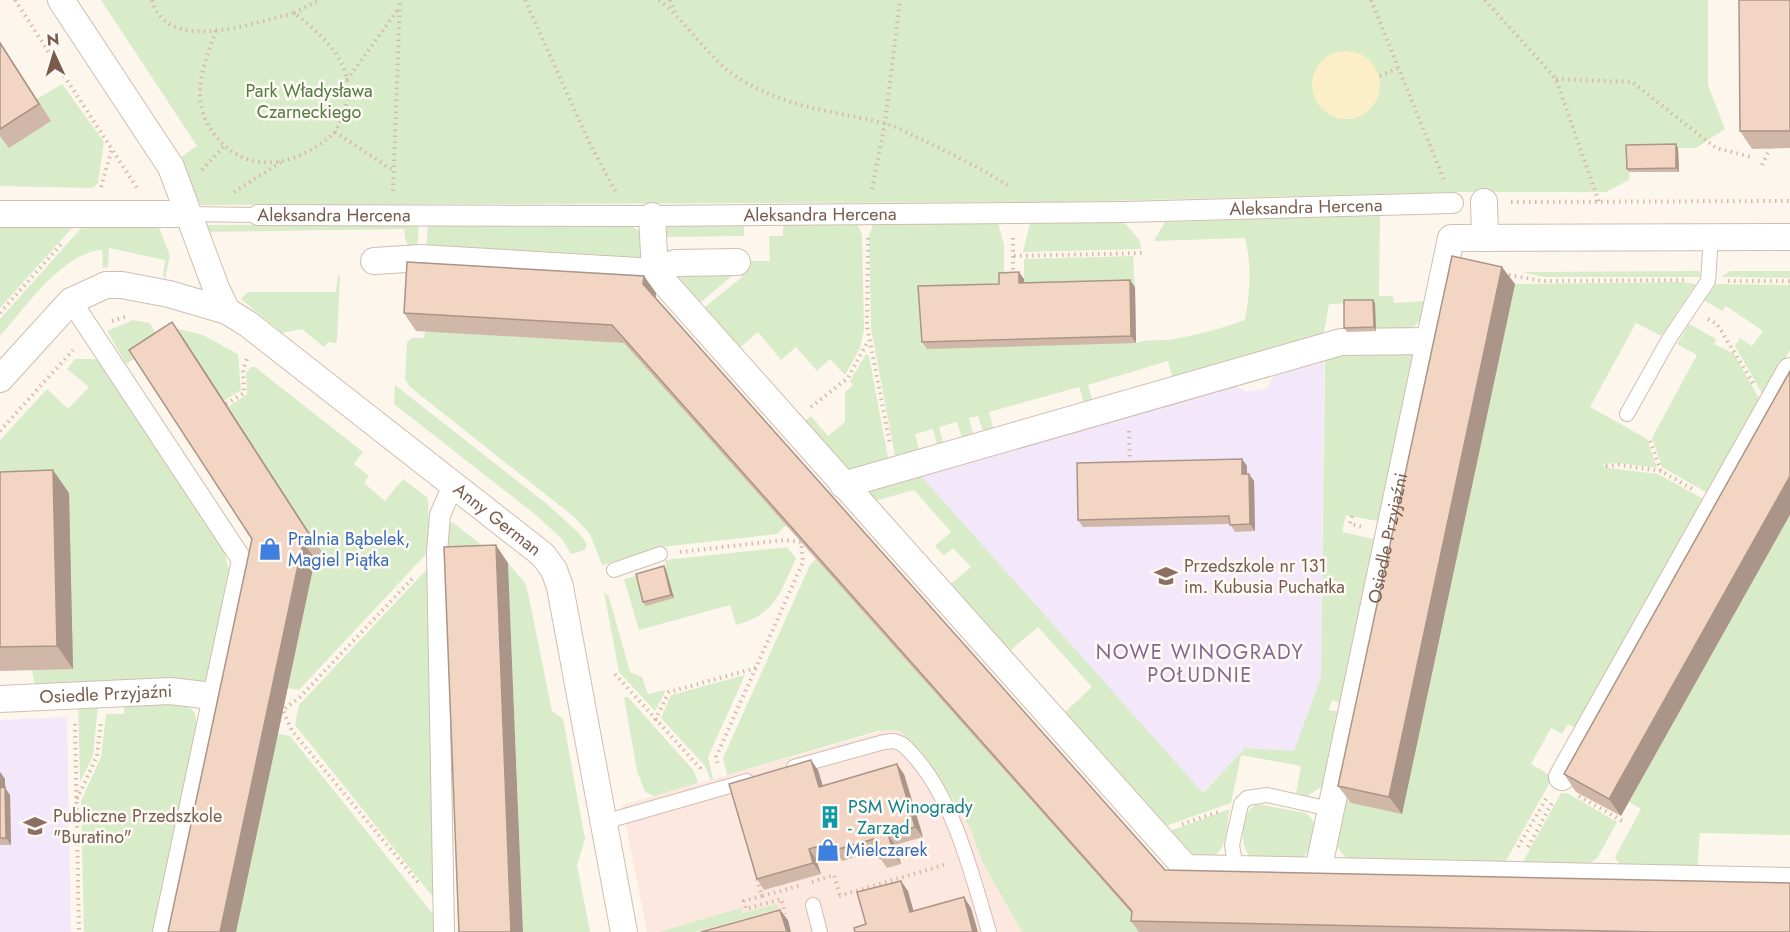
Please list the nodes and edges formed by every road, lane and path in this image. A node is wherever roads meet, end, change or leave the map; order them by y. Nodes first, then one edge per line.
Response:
1 (61, 0) edge
2 (152, 0) edge
3 (319, 0) edge
4 (400, 0) edge
5 (525, 0) edge
6 (659, 0) edge
7 (670, 0) edge
8 (900, 0) edge
9 (1371, 0) edge
10 (1485, 0) edge
11 (400, 8) junction
12 (675, 12) junction
13 (294, 13) junction
14 (216, 31) junction
15 (1398, 68) junction
16 (1380, 76) dead end
17 (1556, 79) junction
18 (347, 80) junction
19 (885, 123) junction
20 (335, 132) junction
21 (1770, 148) edge
22 (1751, 157) edge
23 (1762, 165) edge
24 (394, 171) junction
25 (1790, 201) edge
26 (1484, 202) joint
27 (1599, 202) junction
28 (1453, 203) joint
29 (1013, 212) junction
30 (1040, 212) junction
31 (868, 213) junction
32 (0, 214) edge
33 (187, 214) junction
34 (393, 214) junction
35 (258, 215) joint
36 (641, 215) junction
37 (1711, 236) junction
38 (1790, 237) edge
39 (1485, 238) junction
40 (1142, 253) dead end
41 (1014, 256) junction
42 (374, 261) dead end
43 (737, 262) dead end
44 (655, 272) junction
45 (1497, 272) edge
46 (1013, 280) edge
47 (1708, 281) junction
48 (1790, 281) edge
49 (71, 301) junction
50 (1689, 307) junction
51 (227, 311) junction
52 (132, 315) dead end
53 (93, 332) junction
54 (869, 340) junction
55 (1430, 341) junction
56 (240, 351) dead end
57 (248, 357) junction
58 (253, 361) dead end
59 (1790, 371) edge
60 (0, 379) edge
61 (226, 404) edge
62 (1768, 409) junction
63 (1627, 414) dead end
64 (790, 424) junction
65 (0, 431) edge
66 (1650, 441) dead end
67 (1130, 453) dead end
68 (1606, 466) dead end
69 (895, 469) junction
70 (1130, 469) edge
71 (1661, 471) junction
72 (454, 483) junction
73 (843, 485) junction
74 (1716, 502) junction
75 (1352, 516) dead end
76 (1350, 524) dead end
77 (437, 552) junction
78 (660, 554) joint
79 (614, 570) dead end
80 (757, 668) junction
81 (615, 674) dead end
82 (120, 693) junction
83 (74, 696) junction
84 (213, 696) junction
85 (0, 699) edge
86 (655, 720) junction
87 (716, 757) dead end
88 (699, 768) dead end
89 (781, 771) edge
90 (758, 778) edge
91 (1556, 786) junction
92 (77, 799) junction
93 (1241, 804) junction
94 (1330, 809) junction
95 (604, 822) junction
96 (1626, 823) dead end
97 (1154, 834) junction
98 (1510, 864) junction
99 (937, 867) dead end
100 (1236, 869) junction
101 (1318, 871) junction
102 (756, 874) edge
103 (1790, 881) edge
104 (762, 896) junction
105 (840, 896) junction
106 (834, 897) dead end
107 (813, 905) joint
108 (785, 914) junction
109 (774, 917) edge
110 (444, 923) edge
111 (79, 932) edge
112 (163, 932) edge
113 (624, 932) edge
114 (820, 932) edge
115 (989, 932) edge

1 - 33 street
2 - 14 path
3 - 13 path
4 - 11 path
5 - 36 path
6 - 12 path
7 - 12 path
8 - 19 path
9 - 15 path
10 - 17 path
11 - 18 path
11 - 24 path
12 - 19 path
13 - 14 path
13 - 18 path
14 - 20 path
15 - 16 path
15 - 28 path
17 - 22 path
17 - 27 path
18 - 20 path
19 - 30 path
19 - 31 path
20 - 24 path
21 - 23 path
24 - 34 path
25 - 27 path
26 - 27 path
26 - 39 street
28 - 30 street, Aleksandra Hercena
29 - 30 street, Aleksandra Hercena
29 - 31 street, Aleksandra Hercena
29 - 41 path
31 - 36 street, Aleksandra Hercena
31 - 54 path
32 - 33 street
33 - 35 lane, Aleksandra Hercena
33 - 51 street
34 - 35 street, Aleksandra Hercena
34 - 36 street, Aleksandra Hercena
36 - 44 street
37 - 38 street
37 - 39 street
37 - 47 lane
39 - 55 street, Osiedle Przyjaźni
40 - 41 path
41 - 46 path
42 - 44 street
43 - 44 street
44 - 64 street
45 - 47 path
47 - 48 path
47 - 50 lane
49 - 51 street
49 - 53 street
49 - 60 street
50 - 62 path
50 - 63 lane
51 - 72 street, Anny German
52 - 53 path
53 - 65 path
53 - 84 street
54 - 64 path
54 - 69 path
55 - 69 street
55 - 94 street, Osiedle Przyjaźni
56 - 57 path
57 - 58 path
57 - 61 path
59 - 62 street
62 - 74 street
64 - 73 street
66 - 71 path
67 - 70 path
68 - 71 path
69 - 73 street
71 - 74 path
72 - 77 street
72 - 95 street, Anny German
73 - 97 street
74 - 91 street
75 - 76 path
77 - 110 street
77 - 110 path
78 - 79 lane
78 - 80 path
80 - 86 path
80 - 87 path
81 - 86 path
82 - 83 street, Osiedle Przyjaźni
82 - 84 street, Osiedle Przyjaźni
82 - 92 path
83 - 85 street, Osiedle Przyjaźni
83 - 92 path
84 - 112 street
86 - 88 path
89 - 115 lane
90 - 95 lane
91 - 96 path
91 - 98 path
91 - 98 path
92 - 111 path
93 - 94 lane
93 - 97 path
93 - 100 lane
94 - 101 street, Osiedle Przyjaźni
95 - 113 street, Anny German
97 - 100 street
98 - 101 street
98 - 103 street
99 - 105 path
100 - 101 street
102 - 104 path
104 - 105 path
104 - 108 path
105 - 106 path
107 - 108 path
107 - 114 lane
108 - 109 path

